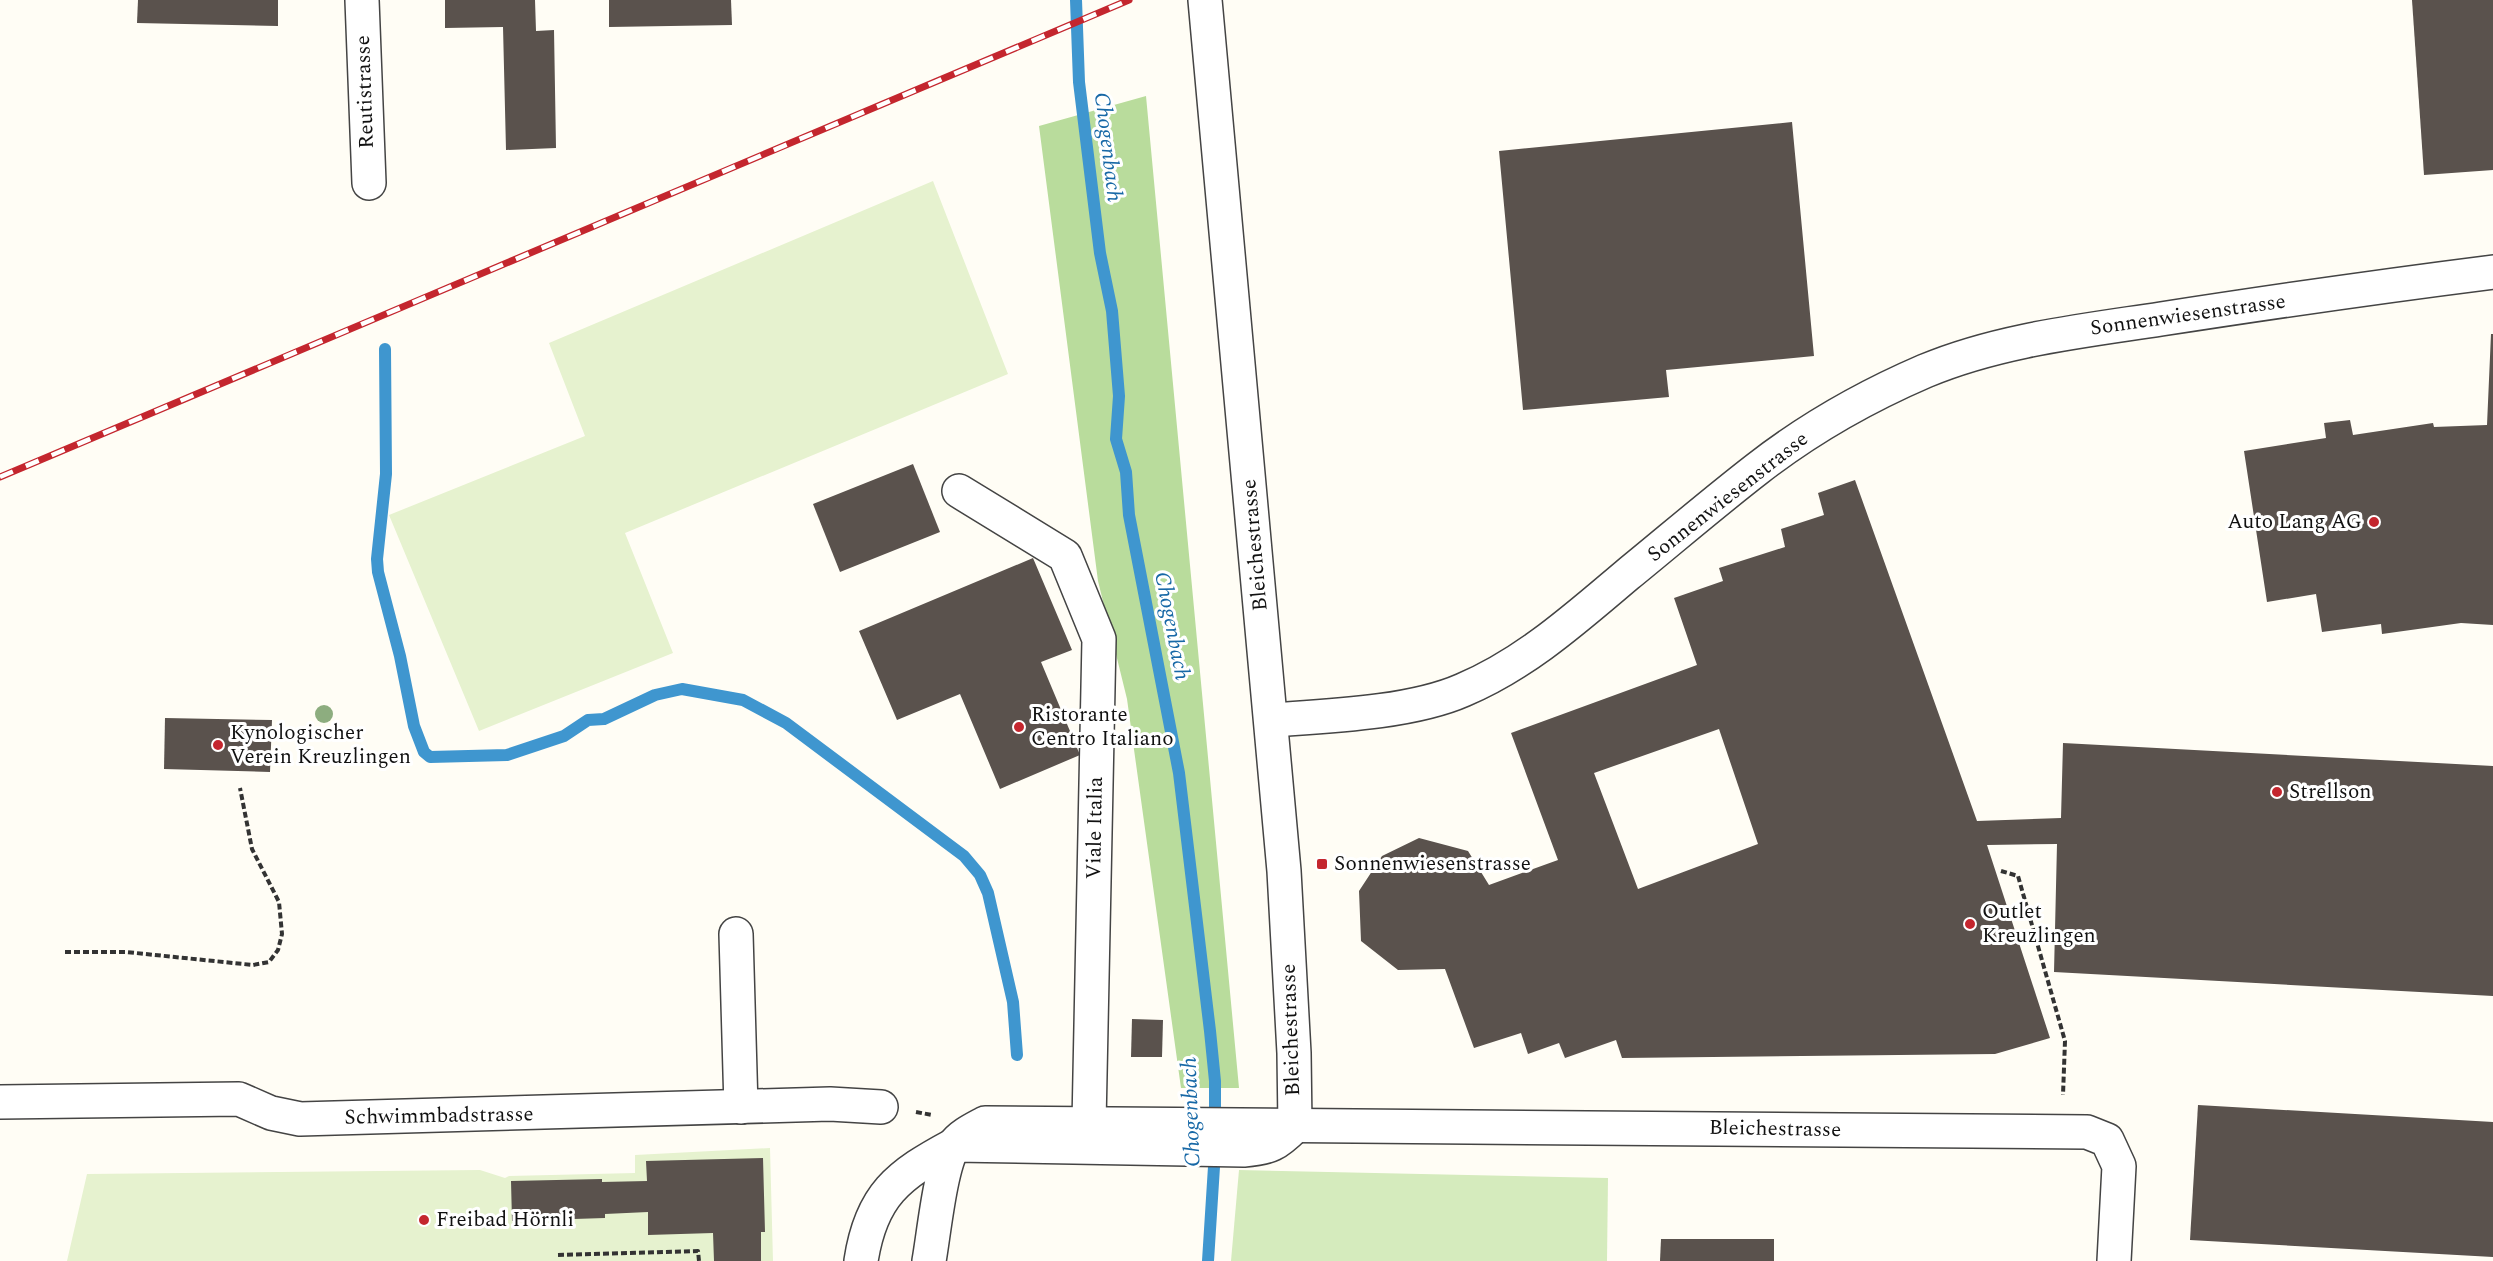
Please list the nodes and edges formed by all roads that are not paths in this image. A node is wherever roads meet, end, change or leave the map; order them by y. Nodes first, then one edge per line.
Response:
1 (362, 0) edge
2 (1205, 0) edge
3 (369, 183) dead end
4 (2493, 272) edge
5 (959, 491) dead end
6 (1271, 720) junction
7 (736, 934) dead end
8 (0, 1102) edge
9 (741, 1107) junction
10 (881, 1107) dead end
11 (1089, 1124) junction
12 (1295, 1126) junction
13 (1192, 1136) junction
14 (954, 1145) junction
15 (861, 1261) edge
16 (929, 1261) edge
17 (2114, 1261) edge

1 - 3 street, Reutistrasse
2 - 6 street, Bleichestrasse
4 - 6 street, Sonnenwiesenstrasse
5 - 11 street, Viale Italia
6 - 12 street, Bleichestrasse
7 - 9 street
8 - 9 street, Schwimmbadstrasse
9 - 10 street, Schwimmbadstrasse
11 - 13 street
11 - 14 street
12 - 13 street
12 - 17 street, Bleichestrasse
13 - 14 street
14 - 15 street
14 - 16 street

